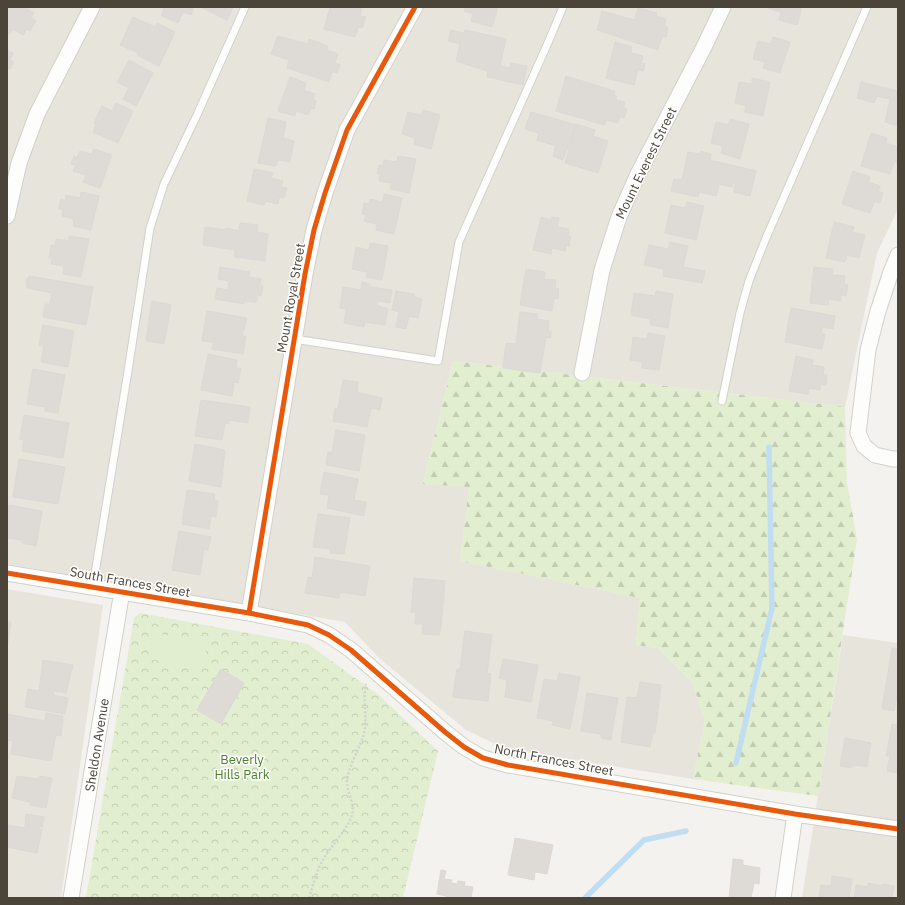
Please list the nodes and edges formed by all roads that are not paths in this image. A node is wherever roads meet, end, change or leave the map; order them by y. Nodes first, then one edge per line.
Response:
1 (92, 7) edge
2 (245, 7) edge
3 (416, 7) edge
4 (563, 7) edge
5 (723, 7) edge
6 (867, 7) edge
7 (7, 216) edge
8 (898, 255) edge
9 (294, 339) junction
10 (582, 373) dead end
11 (722, 401) dead end
12 (898, 459) edge
13 (7, 573) edge
14 (93, 586) junction
15 (122, 592) junction
16 (250, 613) junction
17 (795, 814) junction
18 (898, 829) edge
19 (71, 898) edge
20 (783, 898) edge

1 - 7 street
2 - 14 lane
3 - 9 street, Mount Royal Street
4 - 9 lane
5 - 10 street, Mount Everest Street
6 - 11 lane
8 - 12 street
9 - 16 street, Mount Royal Street
13 - 14 street, South Frances Street
14 - 15 street, South Frances Street
15 - 16 street, South Frances Street
15 - 19 street, Sheldon Avenue
16 - 17 street, North Frances Street
17 - 18 street, North Frances Street
17 - 20 street

